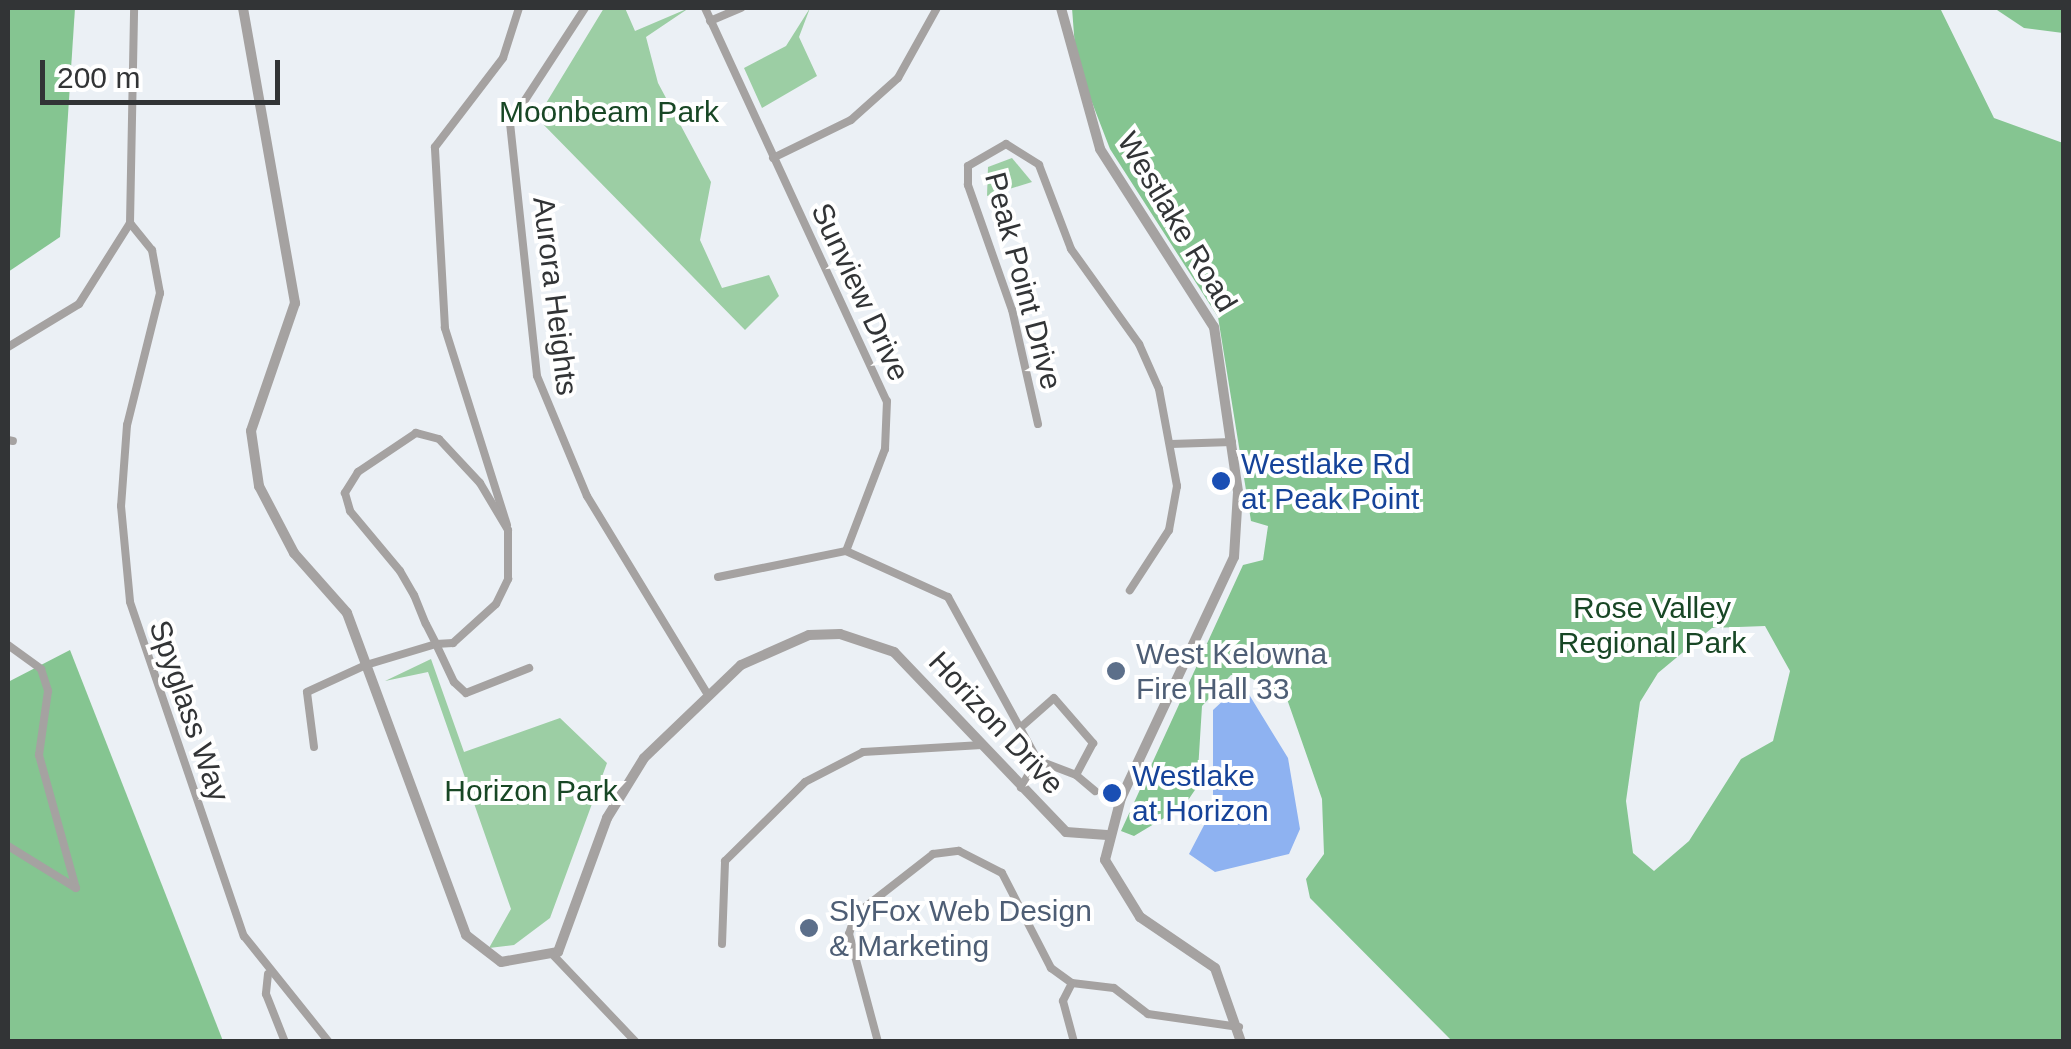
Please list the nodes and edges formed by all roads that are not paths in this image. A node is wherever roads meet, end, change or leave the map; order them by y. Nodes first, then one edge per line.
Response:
1 (134, 8) edge
2 (244, 8) edge
3 (519, 8) edge
4 (584, 8) edge
5 (705, 8) edge
6 (742, 8) edge
7 (937, 8) edge
8 (1061, 8) edge
9 (710, 21) junction
10 (773, 158) junction
11 (130, 223) junction
12 (8, 348) edge
13 (1038, 424) dead end
14 (1232, 442) junction
15 (1171, 444) junction
16 (508, 530) junction
17 (846, 551) junction
18 (718, 577) dead end
19 (1130, 590) dead end
20 (436, 644) junction
21 (8, 645) edge
22 (366, 666) junction
23 (529, 668) dead end
24 (706, 692) junction
25 (1020, 728) junction
26 (982, 745) junction
27 (314, 747) dead end
28 (1037, 760) junction
29 (1076, 775) junction
30 (1021, 788) junction
31 (1095, 791) dead end
32 (1107, 835) junction
33 (8, 846) edge
34 (722, 944) dead end
35 (554, 956) junction
36 (268, 974) junction
37 (1072, 983) junction
38 (1239, 1027) junction
39 (286, 1042) edge
40 (329, 1042) edge
41 (636, 1042) edge
42 (878, 1042) edge
43 (1074, 1042) edge
44 (1241, 1042) edge

1 - 11 street
2 - 22 street
3 - 16 street
4 - 24 street, Aurora Heights
5 - 9 street, Sunview Drive
6 - 9 street
7 - 10 street
8 - 14 street, Westlake Road
9 - 10 street, Sunview Drive
10 - 17 street, Sunview Drive
11 - 12 street
11 - 36 street, Spyglass Way
13 - 15 street, Peak Point Drive
14 - 15 street
14 - 32 street, Westlake Road
15 - 19 street, Peak Point Drive
16 - 20 street
16 - 20 street
17 - 18 street
17 - 25 street
20 - 22 street
20 - 23 street
21 - 33 street
22 - 27 street
22 - 35 street
24 - 26 street, Horizon Drive
24 - 35 street, Horizon Drive
25 - 28 street
25 - 29 street
26 - 30 street, Horizon Drive
26 - 34 street
28 - 29 street
28 - 30 street
29 - 31 street
30 - 32 street, Horizon Drive
32 - 38 street
35 - 41 street
36 - 39 street
36 - 40 street
37 - 38 street
37 - 42 street
37 - 43 street
38 - 44 street

